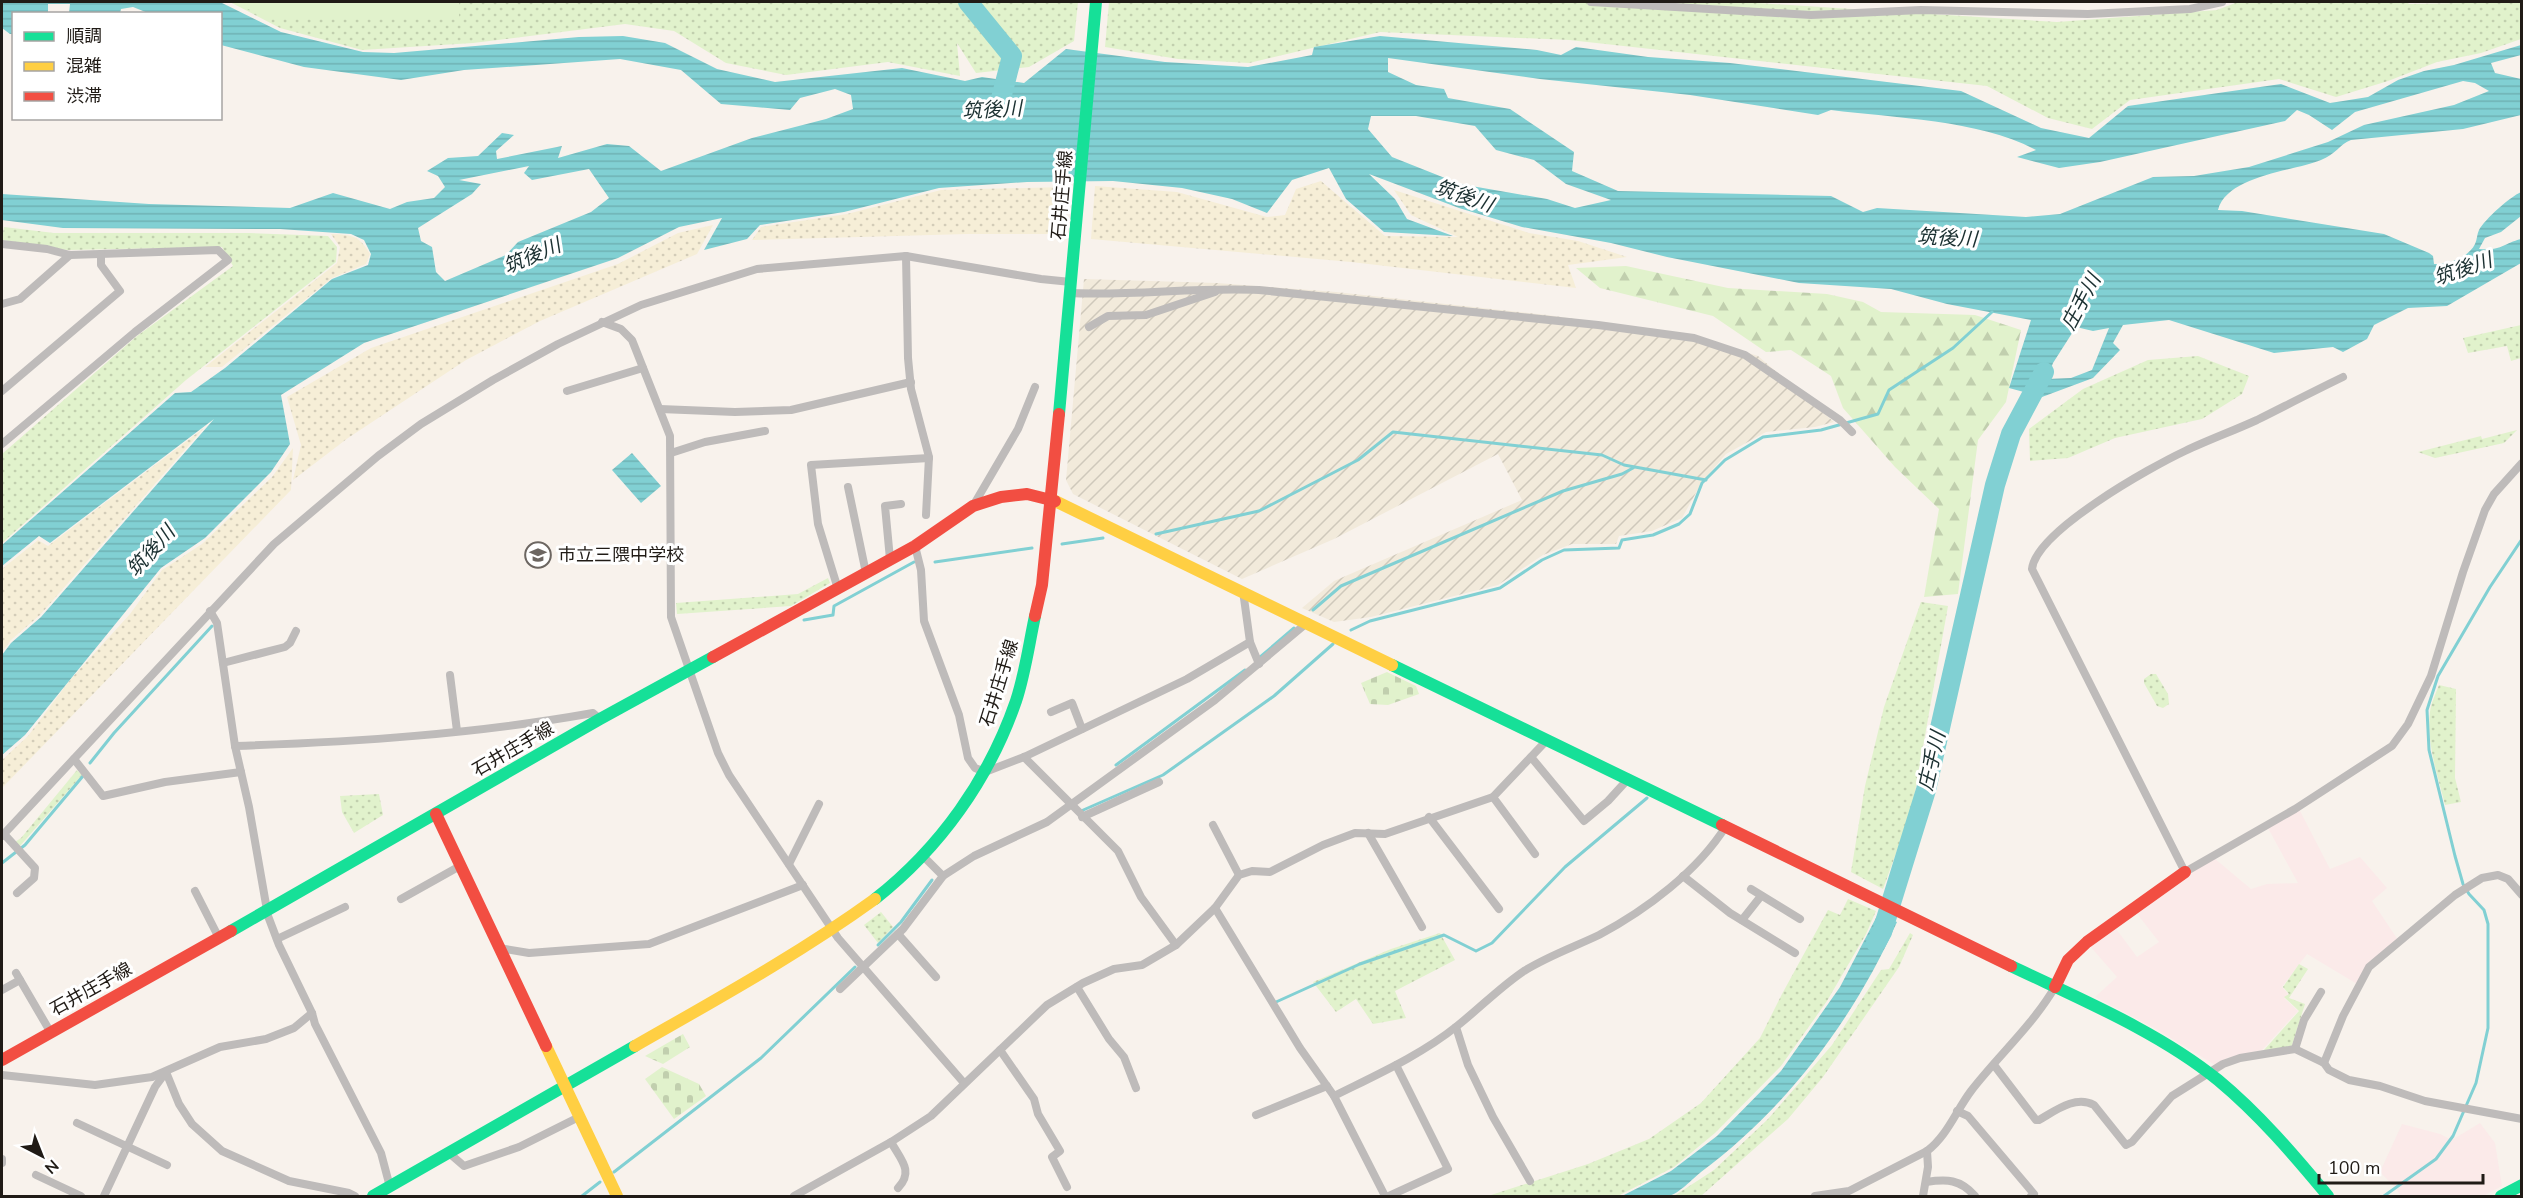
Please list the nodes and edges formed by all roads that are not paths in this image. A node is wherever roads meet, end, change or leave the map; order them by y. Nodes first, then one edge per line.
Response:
1 (1096, 2) edge
2 (1591, 2) edge
3 (2217, 2) edge
4 (1923, 6) edge
5 (2, 244) edge
6 (101, 254) junction
7 (70, 255) junction
8 (906, 256) junction
9 (1070, 287) junction
10 (1226, 289) junction
11 (2, 304) edge
12 (602, 322) junction
13 (1089, 327) dead end
14 (644, 368) junction
15 (2343, 377) dead end
16 (910, 382) junction
17 (1035, 387) dead end
18 (2, 391) edge
19 (567, 391) dead end
20 (660, 409) junction
21 (765, 431) dead end
22 (1852, 432) dead end
23 (2, 444) edge
24 (671, 453) junction
25 (928, 458) junction
26 (2522, 463) edge
27 (848, 487) dead end
28 (1050, 498) junction
29 (901, 504) dead end
30 (973, 506) junction
31 (926, 515) dead end
32 (915, 546) junction
33 (890, 559) junction
34 (866, 573) junction
35 (838, 588) junction
36 (1243, 590) junction
37 (210, 611) junction
38 (1308, 622) junction
39 (296, 631) dead end
40 (1250, 642) junction
41 (1257, 661) junction
42 (223, 663) junction
43 (689, 670) junction
44 (450, 675) dead end
45 (1051, 712) dead end
46 (600, 719) junction
47 (1082, 729) junction
48 (457, 731) junction
49 (1546, 740) junction
50 (235, 746) junction
51 (1024, 757) junction
52 (1531, 757) junction
53 (74, 759) junction
54 (241, 772) junction
55 (985, 772) junction
56 (1629, 778) junction
57 (1159, 782) dead end
58 (1493, 797) junction
59 (819, 804) dead end
60 (1069, 805) junction
61 (436, 814) junction
62 (1082, 817) junction
63 (1429, 817) junction
64 (1213, 825) dead end
65 (1726, 826) junction
66 (1368, 833) junction
67 (3, 835) edge
68 (1534, 854) dead end
69 (922, 855) junction
70 (789, 864) junction
71 (460, 866) junction
72 (2185, 872) junction
73 (1239, 875) junction
74 (943, 876) junction
75 (1683, 876) junction
76 (802, 885) junction
77 (1752, 889) dead end
78 (195, 891) dead end
79 (17, 893) dead end
80 (2522, 895) edge
81 (1761, 896) junction
82 (401, 899) dead end
83 (345, 907) dead end
84 (1215, 908) junction
85 (1499, 909) dead end
86 (268, 910) junction
87 (1800, 919) dead end
88 (1742, 920) junction
89 (1422, 927) dead end
90 (832, 930) junction
91 (898, 934) junction
92 (219, 938) junction
93 (277, 939) junction
94 (1176, 945) junction
95 (499, 948) junction
96 (1795, 953) dead end
97 (863, 967) junction
98 (936, 977) dead end
99 (1077, 987) junction
100 (2055, 987) junction
101 (840, 988) dead end
102 (2, 990) edge
103 (2320, 992) dead end
104 (312, 1013) junction
105 (1456, 1027) junction
106 (51, 1033) junction
107 (2295, 1049) junction
108 (1000, 1050) junction
109 (2, 1060) edge
110 (2324, 1063) junction
111 (1396, 1065) junction
112 (1994, 1065) junction
113 (166, 1072) junction
114 (2208, 1073) junction
115 (2, 1075) edge
116 (964, 1083) junction
117 (1327, 1086) junction
118 (565, 1088) junction
119 (1136, 1088) dead end
120 (1334, 1096) junction
121 (1957, 1111) junction
122 (1256, 1115) dead end
123 (579, 1117) junction
124 (2522, 1119) edge
125 (77, 1123) dead end
126 (891, 1142) junction
127 (127, 1146) junction
128 (1927, 1151) junction
129 (449, 1153) junction
130 (167, 1165) dead end
131 (36, 1175) dead end
132 (1530, 1181) dead end
133 (1926, 1182) junction
134 (2522, 1185) edge
135 (390, 1187) junction
136 (1067, 1187) dead end
137 (898, 1188) dead end
138 (1819, 1196) edge
139 (81, 1197) edge
140 (104, 1197) edge
141 (355, 1197) edge
142 (373, 1197) edge
143 (617, 1197) edge
144 (794, 1197) edge
145 (1387, 1197) edge
146 (1923, 1197) edge
147 (1975, 1197) edge
148 (2031, 1197) edge
149 (2328, 1197) edge
150 (2501, 1197) edge

1 - 9 main road, 石井庄手線
2 - 4 street
3 - 4 street
5 - 7 street
6 - 7 street
6 - 18 street
6 - 23 street
7 - 11 street
8 - 9 street
8 - 12 street
8 - 16 street
9 - 10 street
9 - 28 main road, 石井庄手線
10 - 13 street
10 - 22 street
12 - 14 street
12 - 37 street
14 - 19 street
14 - 20 street
15 - 72 street
16 - 20 street
16 - 25 street
17 - 30 street
20 - 24 street
21 - 24 street
24 - 43 street
25 - 31 street
25 - 35 street
26 - 72 street
27 - 34 street
28 - 30 main road, 石井庄手線
28 - 36 main road
28 - 55 main road, 石井庄手線
29 - 33 street
30 - 32 main road, 石井庄手線
32 - 33 main road, 石井庄手線
32 - 55 street
33 - 34 main road, 石井庄手線
34 - 35 main road, 石井庄手線
35 - 43 main road, 石井庄手線
36 - 38 main road
36 - 40 street
37 - 42 street
37 - 53 street
38 - 41 street
38 - 49 main road
39 - 42 street
40 - 41 street
40 - 47 street
41 - 60 street
42 - 50 street
43 - 46 main road, 石井庄手線
43 - 70 street
44 - 48 street
45 - 47 street
46 - 48 street
46 - 61 main road, 石井庄手線
47 - 51 street
48 - 50 street
49 - 52 street
49 - 56 main road
50 - 54 street
51 - 55 street
51 - 60 street
52 - 56 street
52 - 58 street
53 - 54 street
53 - 67 street
54 - 86 street
55 - 69 main road, 石井庄手線
56 - 65 main road
57 - 62 street
58 - 63 street
58 - 68 street
59 - 70 street
60 - 62 street
60 - 74 street
61 - 71 main road
61 - 86 main road, 石井庄手線
62 - 94 street
63 - 66 street
63 - 85 street
64 - 73 street
65 - 75 street
65 - 100 main road
66 - 73 street
66 - 89 street
67 - 79 street
69 - 74 street
69 - 90 main road, 石井庄手線
70 - 76 street
71 - 82 street
71 - 95 main road
72 - 100 main road
73 - 84 street
74 - 91 street
75 - 88 street
75 - 105 street
76 - 90 street
76 - 95 street
77 - 81 street
78 - 92 street
80 - 110 street
81 - 87 street
81 - 88 street
83 - 93 street
84 - 94 street
84 - 117 street
86 - 92 main road, 石井庄手線
86 - 93 street
88 - 96 street
90 - 97 street
90 - 118 main road, 石井庄手線
91 - 97 street
91 - 98 street
92 - 106 main road, 石井庄手線
93 - 104 street
94 - 99 street
95 - 118 main road
97 - 101 street
97 - 116 street
99 - 108 street
99 - 119 street
100 - 112 street
100 - 114 main road
102 - 106 street
103 - 107 street
104 - 113 street
104 - 135 street
105 - 111 street
105 - 132 street
106 - 109 main road, 石井庄手線
107 - 110 street
107 - 114 street
108 - 116 street
108 - 136 street
110 - 124 street
111 - 120 street
111 - 145 street
112 - 114 street
112 - 121 street
113 - 115 street
113 - 127 street
113 - 141 street
114 - 149 main road
116 - 126 street
117 - 120 street
117 - 122 street
118 - 123 main road
118 - 129 main road, 石井庄手線
120 - 145 street
121 - 128 street
121 - 148 street
123 - 129 street
123 - 143 main road
125 - 127 street
126 - 137 street
126 - 144 street
127 - 130 street
127 - 140 street
128 - 133 street
128 - 138 street
129 - 135 main road, 石井庄手線
131 - 139 street
133 - 146 street
133 - 147 street
134 - 150 main road
135 - 142 main road, 石井庄手線

